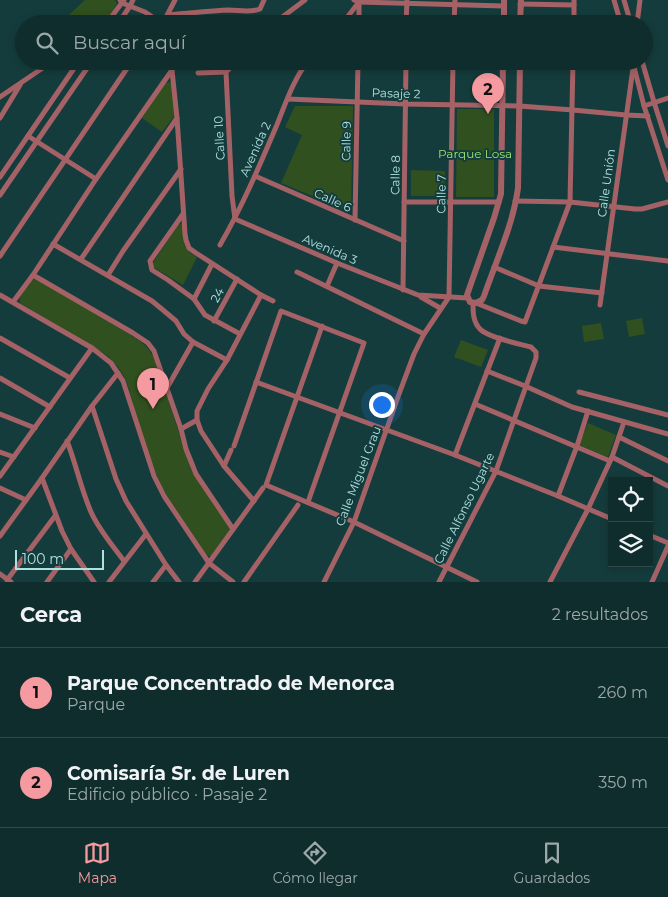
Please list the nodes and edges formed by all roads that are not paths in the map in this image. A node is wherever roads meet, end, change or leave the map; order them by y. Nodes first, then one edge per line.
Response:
1 (133, 0) edge
2 (175, 0) edge
3 (264, 0) edge
4 (306, 0) edge
5 (614, 0) edge
6 (624, 0) edge
7 (640, 0) edge
8 (122, 1) edge
9 (358, 1) edge
10 (407, 2) edge
11 (454, 2) edge
12 (520, 2) edge
13 (504, 3) edge
14 (574, 3) edge
15 (130, 6) junction
16 (112, 15) edge
17 (124, 15) edge
18 (149, 15) edge
19 (168, 15) joint
20 (285, 15) edge
21 (348, 15) edge
22 (359, 15) edge
23 (406, 15) edge
24 (454, 15) edge
25 (520, 15) edge
26 (618, 15) edge
27 (629, 15) edge
28 (638, 15) edge
29 (40, 70) edge
30 (73, 70) edge
31 (86, 70) edge
32 (126, 70) edge
33 (171, 70) edge
34 (172, 70) edge
35 (302, 70) edge
36 (358, 70) edge
37 (406, 70) edge
38 (453, 70) edge
39 (503, 70) edge
40 (520, 70) edge
41 (573, 70) edge
42 (632, 70) edge
43 (635, 70) edge
44 (645, 70) edge
45 (226, 72) joint
46 (198, 73) dead end
47 (21, 83) junction
48 (0, 98) edge
49 (668, 98) edge
50 (288, 99) junction
51 (357, 102) junction
52 (654, 102) junction
53 (405, 104) junction
54 (452, 104) junction
55 (1, 105) edge
56 (502, 106) junction
57 (519, 106) junction
58 (644, 106) junction
59 (573, 110) junction
60 (5, 111) junction
61 (626, 115) junction
62 (648, 116) junction
63 (0, 118) edge
64 (177, 118) junction
65 (28, 136) junction
66 (36, 142) junction
67 (668, 146) edge
68 (64, 159) junction
69 (181, 169) junction
70 (255, 176) junction
71 (0, 177) edge
72 (96, 179) junction
73 (668, 180) edge
74 (0, 195) edge
75 (516, 201) junction
76 (404, 202) junction
77 (451, 202) junction
78 (499, 202) junction
79 (570, 202) junction
80 (668, 202) edge
81 (613, 206) junction
82 (183, 214) junction
83 (235, 219) junction
84 (355, 220) junction
85 (404, 241) junction
86 (54, 244) junction
87 (220, 245) dead end
88 (553, 247) junction
89 (607, 254) junction
90 (0, 256) edge
91 (81, 259) junction
92 (668, 261) edge
93 (337, 263) junction
94 (212, 264) junction
95 (494, 267) junction
96 (297, 272) dead end
97 (33, 275) junction
98 (108, 275) junction
99 (237, 279) junction
100 (327, 286) junction
101 (538, 286) junction
102 (403, 290) junction
103 (602, 293) junction
104 (0, 295) edge
105 (261, 295) junction
106 (418, 295) junction
107 (449, 297) junction
108 (194, 299) junction
109 (273, 301) dead end
110 (13, 302) junction
111 (472, 302) junction
112 (600, 305) dead end
113 (440, 308) junction
114 (214, 321) junction
115 (322, 326) junction
116 (240, 334) junction
117 (424, 334) junction
118 (0, 338) edge
119 (500, 338) junction
120 (193, 342) junction
121 (92, 348) junction
122 (227, 360) junction
123 (487, 371) junction
124 (118, 373) junction
125 (0, 378) edge
126 (70, 378) junction
127 (256, 382) junction
128 (525, 386) junction
129 (167, 388) junction
130 (579, 392) dead end
131 (297, 397) junction
132 (475, 404) junction
133 (50, 406) junction
134 (92, 406) junction
135 (588, 411) junction
136 (340, 412) junction
137 (0, 414) edge
138 (668, 415) edge
139 (197, 420) junction
140 (514, 420) junction
141 (624, 422) junction
142 (35, 428) junction
143 (181, 429) junction
144 (387, 429) junction
145 (668, 434) edge
146 (619, 437) junction
147 (67, 441) junction
148 (577, 446) junction
149 (0, 452) edge
150 (455, 455) junction
151 (14, 457) junction
152 (611, 459) junction
153 (668, 461) edge
154 (224, 466) junction
155 (496, 471) junction
156 (0, 476) edge
157 (42, 478) junction
158 (265, 486) junction
159 (668, 486) edge
160 (0, 488) edge
161 (558, 496) junction
162 (26, 500) junction
163 (254, 501) junction
164 (308, 502) junction
165 (298, 504) dead end
166 (588, 509) junction
167 (55, 516) junction
168 (608, 517) edge
169 (354, 522) junction
170 (233, 529) junction
171 (146, 534) junction
172 (0, 536) edge
173 (653, 537) edge
174 (668, 544) edge
175 (72, 548) junction
176 (124, 561) junction
177 (209, 563) junction
178 (166, 565) junction
179 (446, 567) junction
180 (0, 574) edge
181 (9, 581) edge
182 (47, 582) edge
183 (94, 582) edge
184 (109, 582) edge
185 (153, 582) edge
186 (179, 582) edge
187 (195, 582) edge
188 (233, 582) edge
189 (244, 582) edge
190 (324, 582) edge
191 (439, 582) edge
192 (477, 582) edge
193 (550, 582) edge
194 (652, 582) edge

1 - 15 street
2 - 19 street
3 - 19 street
4 - 20 street
5 - 26 street
6 - 27 street
7 - 28 street
8 - 15 street
8 - 16 street
9 - 10 street
9 - 21 street
9 - 22 street
10 - 11 street
10 - 23 street
11 - 13 street
11 - 24 street
12 - 14 street
12 - 25 street
15 - 17 street
15 - 18 street
29 - 47 street
30 - 65 street
31 - 66 street
32 - 68 street
33 - 72 street
34 - 64 street
35 - 50 street, Avenida 2
36 - 51 street, Calle 9
37 - 53 street, Calle 8
38 - 54 street, Calle 7
39 - 56 street
40 - 57 street
41 - 59 street
42 - 61 street, Calle Unión
43 - 58 street
44 - 52 street
45 - 46 street
45 - 83 street, Calle 10
47 - 48 street
47 - 60 street
49 - 52 street
50 - 51 street, Pasaje 2
50 - 70 street, Avenida 2
51 - 53 street, Pasaje 2
51 - 84 street, Calle 9
52 - 58 street
52 - 67 street
53 - 54 street, Pasaje 2
53 - 76 street, Calle 8
54 - 56 street, Pasaje 2
54 - 77 street, Calle 7
55 - 60 street
56 - 57 street, Pasaje 2
56 - 78 street
57 - 59 street, Pasaje 2
57 - 75 street
58 - 62 street
59 - 61 street, Pasaje 2
59 - 79 street
60 - 63 street
61 - 62 street, Pasaje 2
61 - 81 street, Calle Unión
62 - 73 street
64 - 69 street
64 - 91 street
65 - 66 street
65 - 71 street
66 - 68 street
66 - 74 street
68 - 72 street
68 - 90 street
69 - 82 street
69 - 98 street
70 - 83 street, Avenida 2
70 - 84 street, Calle 6
72 - 86 street
75 - 79 street
75 - 95 street
76 - 77 street
76 - 85 street, Calle 8
77 - 78 street
77 - 107 street, Calle 7
78 - 111 street
79 - 81 street
79 - 88 street
80 - 81 street
81 - 89 street, Calle Unión
82 - 94 street
82 - 108 street
83 - 87 street, Avenida 2
83 - 93 street, Avenida 3
84 - 85 street, Calle 6
85 - 102 street, Calle 8
86 - 91 street
86 - 97 street
88 - 89 street
88 - 101 street
89 - 92 street
89 - 103 street, Calle Unión
91 - 98 street
93 - 100 street
93 - 102 street, Avenida 3
94 - 99 street
94 - 108 street
95 - 101 street
95 - 111 street
96 - 100 street
97 - 110 street
97 - 129 street
98 - 120 street
99 - 105 street
99 - 114 street, 24
100 - 117 street
101 - 103 street
101 - 111 street, Avenida 3
102 - 106 street, Avenida 3
103 - 112 street, Calle Unión
104 - 110 street
105 - 109 street
105 - 116 street
106 - 107 street, Avenida 3
106 - 113 street, Avenida 3
107 - 111 street, Avenida 3
107 - 113 street, Calle Miguel Grau
108 - 114 street
110 - 121 street
111 - 119 street
113 - 117 street, Calle Miguel Grau
114 - 116 street
115 - 127 street
115 - 131 street
115 - 136 street
116 - 122 street
117 - 144 street, Calle Miguel Grau
118 - 126 street
119 - 123 street
119 - 128 street, Calle Alfonso Ugarte
120 - 122 street
120 - 129 street
121 - 124 street
121 - 126 street
122 - 139 street
123 - 128 street
123 - 132 street
124 - 134 street
124 - 177 street
125 - 133 street
126 - 133 street
127 - 131 street
127 - 154 street
128 - 135 street
128 - 140 street, Calle Alfonso Ugarte
129 - 143 street
130 - 138 street
131 - 136 street
131 - 158 street
132 - 140 street
132 - 150 street
133 - 142 street
134 - 147 street
134 - 171 street
135 - 141 street
135 - 148 street
136 - 144 street
136 - 164 street
137 - 142 street
139 - 143 street
139 - 154 street
140 - 148 street
140 - 155 street, Calle Alfonso Ugarte
141 - 145 street
141 - 146 street
142 - 151 street
143 - 170 street
144 - 150 street
144 - 169 street, Calle Miguel Grau
146 - 152 street
146 - 153 street
147 - 157 street
147 - 176 street
148 - 152 street
148 - 161 street
149 - 151 street
150 - 155 street
151 - 156 street
152 - 159 street
152 - 166 street
154 - 163 street
155 - 161 street
155 - 179 street, Calle Alfonso Ugarte
157 - 162 street
157 - 167 street
158 - 163 street
158 - 164 street
160 - 162 street
161 - 166 street
162 - 172 street
163 - 170 street
164 - 169 street
165 - 189 street
166 - 168 street
166 - 193 street
167 - 175 street
167 - 181 street
169 - 179 street
169 - 190 street, Calle Miguel Grau
170 - 177 street
171 - 176 street
171 - 178 street
173 - 174 street
174 - 194 street
175 - 182 street
175 - 183 street
176 - 184 street
177 - 187 street
177 - 188 street
178 - 185 street
178 - 186 street
179 - 191 street, Calle Alfonso Ugarte
179 - 192 street
180 - 181 street

